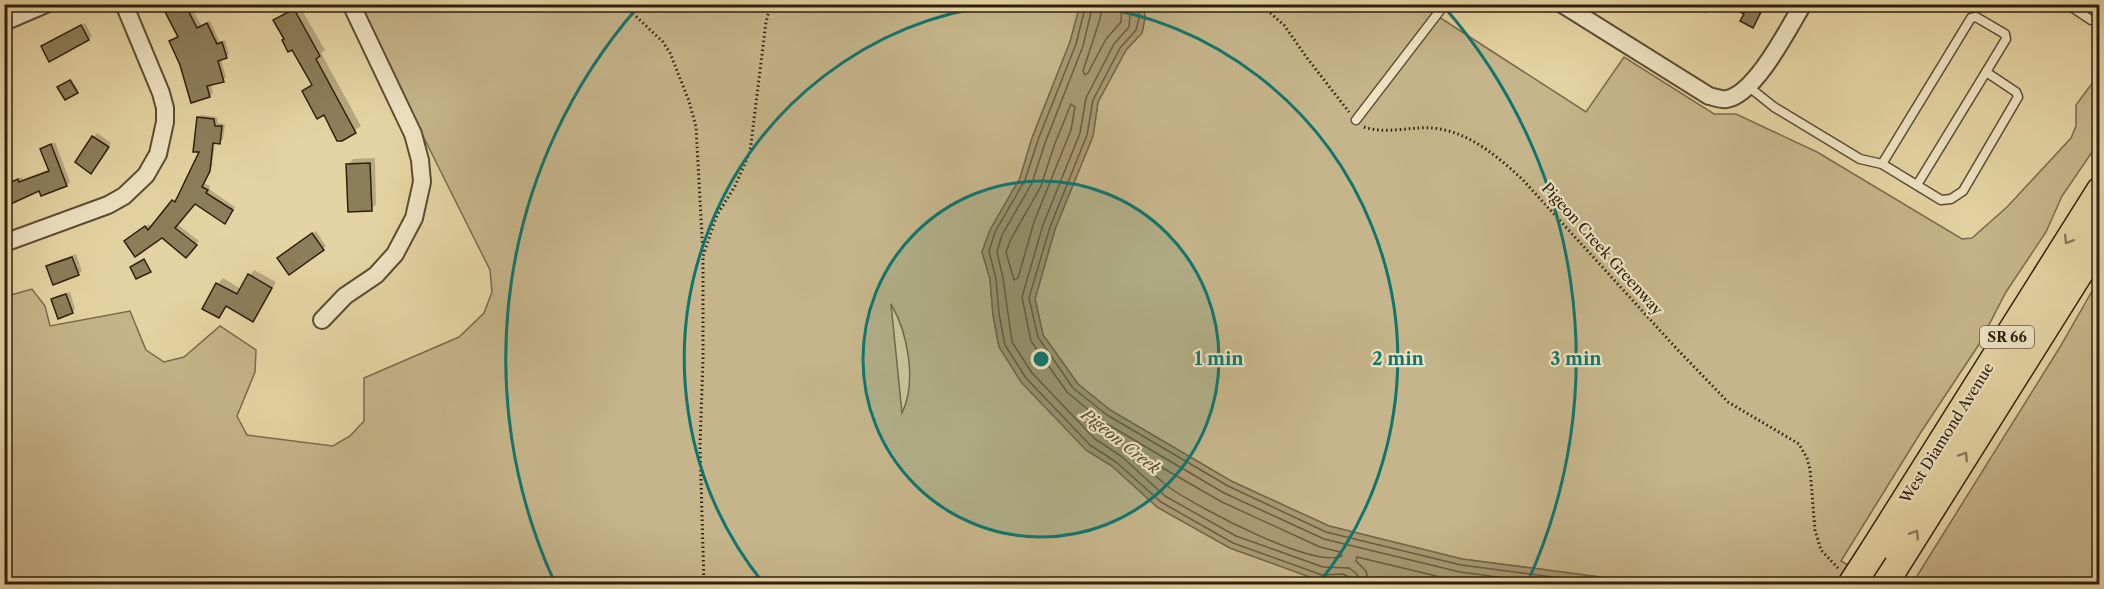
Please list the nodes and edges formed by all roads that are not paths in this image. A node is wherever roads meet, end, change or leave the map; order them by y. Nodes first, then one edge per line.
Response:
1 (46, 4) edge
2 (124, 4) edge
3 (351, 4) edge
4 (1445, 4) edge
5 (1562, 4) edge
6 (1803, 4) edge
7 (2067, 4) edge
8 (2100, 17) edge
9 (4, 22) edge
10 (1986, 72) junction
11 (1749, 87) junction
12 (1356, 120) road end
13 (1882, 164) junction
14 (1917, 185) junction
15 (2100, 190) edge
16 (2100, 240) edge
17 (4, 243) edge
18 (322, 320) dead end
19 (1890, 574) edge
20 (1847, 578) edge

1 - 9 street
2 - 17 street
3 - 18 street
4 - 12 lane
5 - 11 street
6 - 11 street
7 - 8 lane
10 - 13 lane
10 - 14 lane
10 - 14 lane
11 - 13 lane
13 - 14 lane
15 -> 20 main road, West Diamond Avenue / SR 66, bridge
19 -> 16 main road, West Diamond Avenue / SR 66

